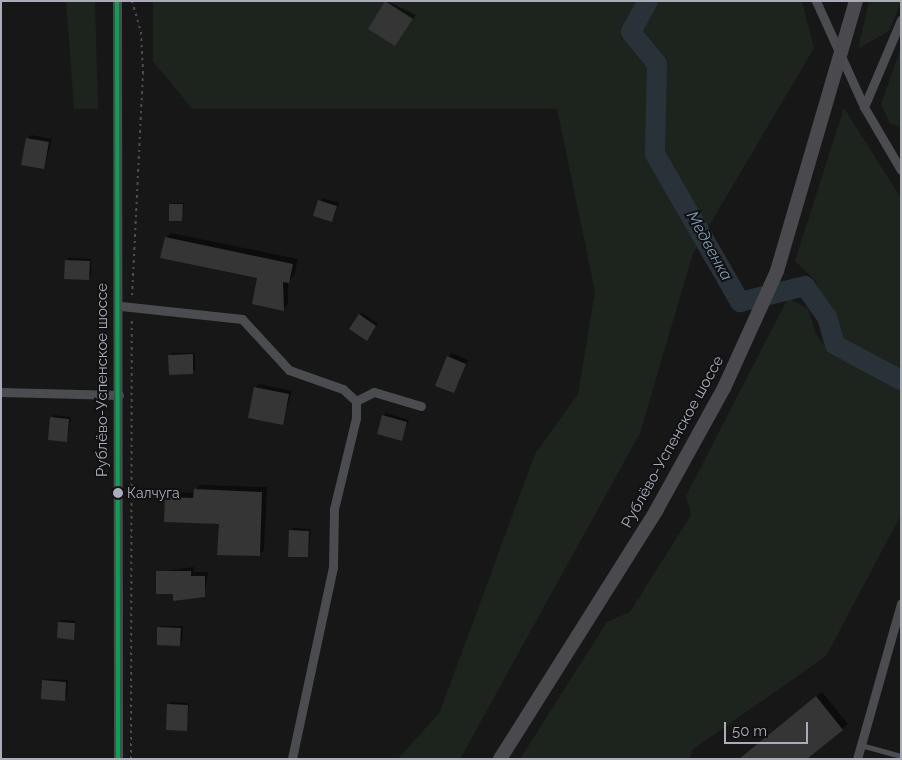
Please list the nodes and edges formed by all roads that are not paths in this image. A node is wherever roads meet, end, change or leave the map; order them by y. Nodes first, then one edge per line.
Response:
1 (117, 1) edge
2 (816, 1) edge
3 (856, 1) edge
4 (901, 20) edge
5 (864, 107) junction
6 (901, 170) edge
7 (121, 306) junction
8 (1, 392) edge
9 (120, 395) junction
10 (356, 400) junction
11 (421, 406) dead end
12 (901, 604) edge
13 (860, 745) junction
14 (901, 756) edge
15 (118, 759) edge
16 (292, 759) edge
17 (500, 759) edge
18 (857, 759) edge

1 - 7 street, Рублёво-Успенское шоссе
2 - 5 street
3 - 17 main road, Рублёво-Успенское шоссе
4 - 5 street
5 - 6 street
7 - 9 street, Рублёво-Успенское шоссе
7 - 10 street
8 - 9 street
9 - 15 street, Рублёво-Успенское шоссе
10 - 11 street
10 - 16 street
12 - 13 street
13 - 14 lane
13 - 18 street

